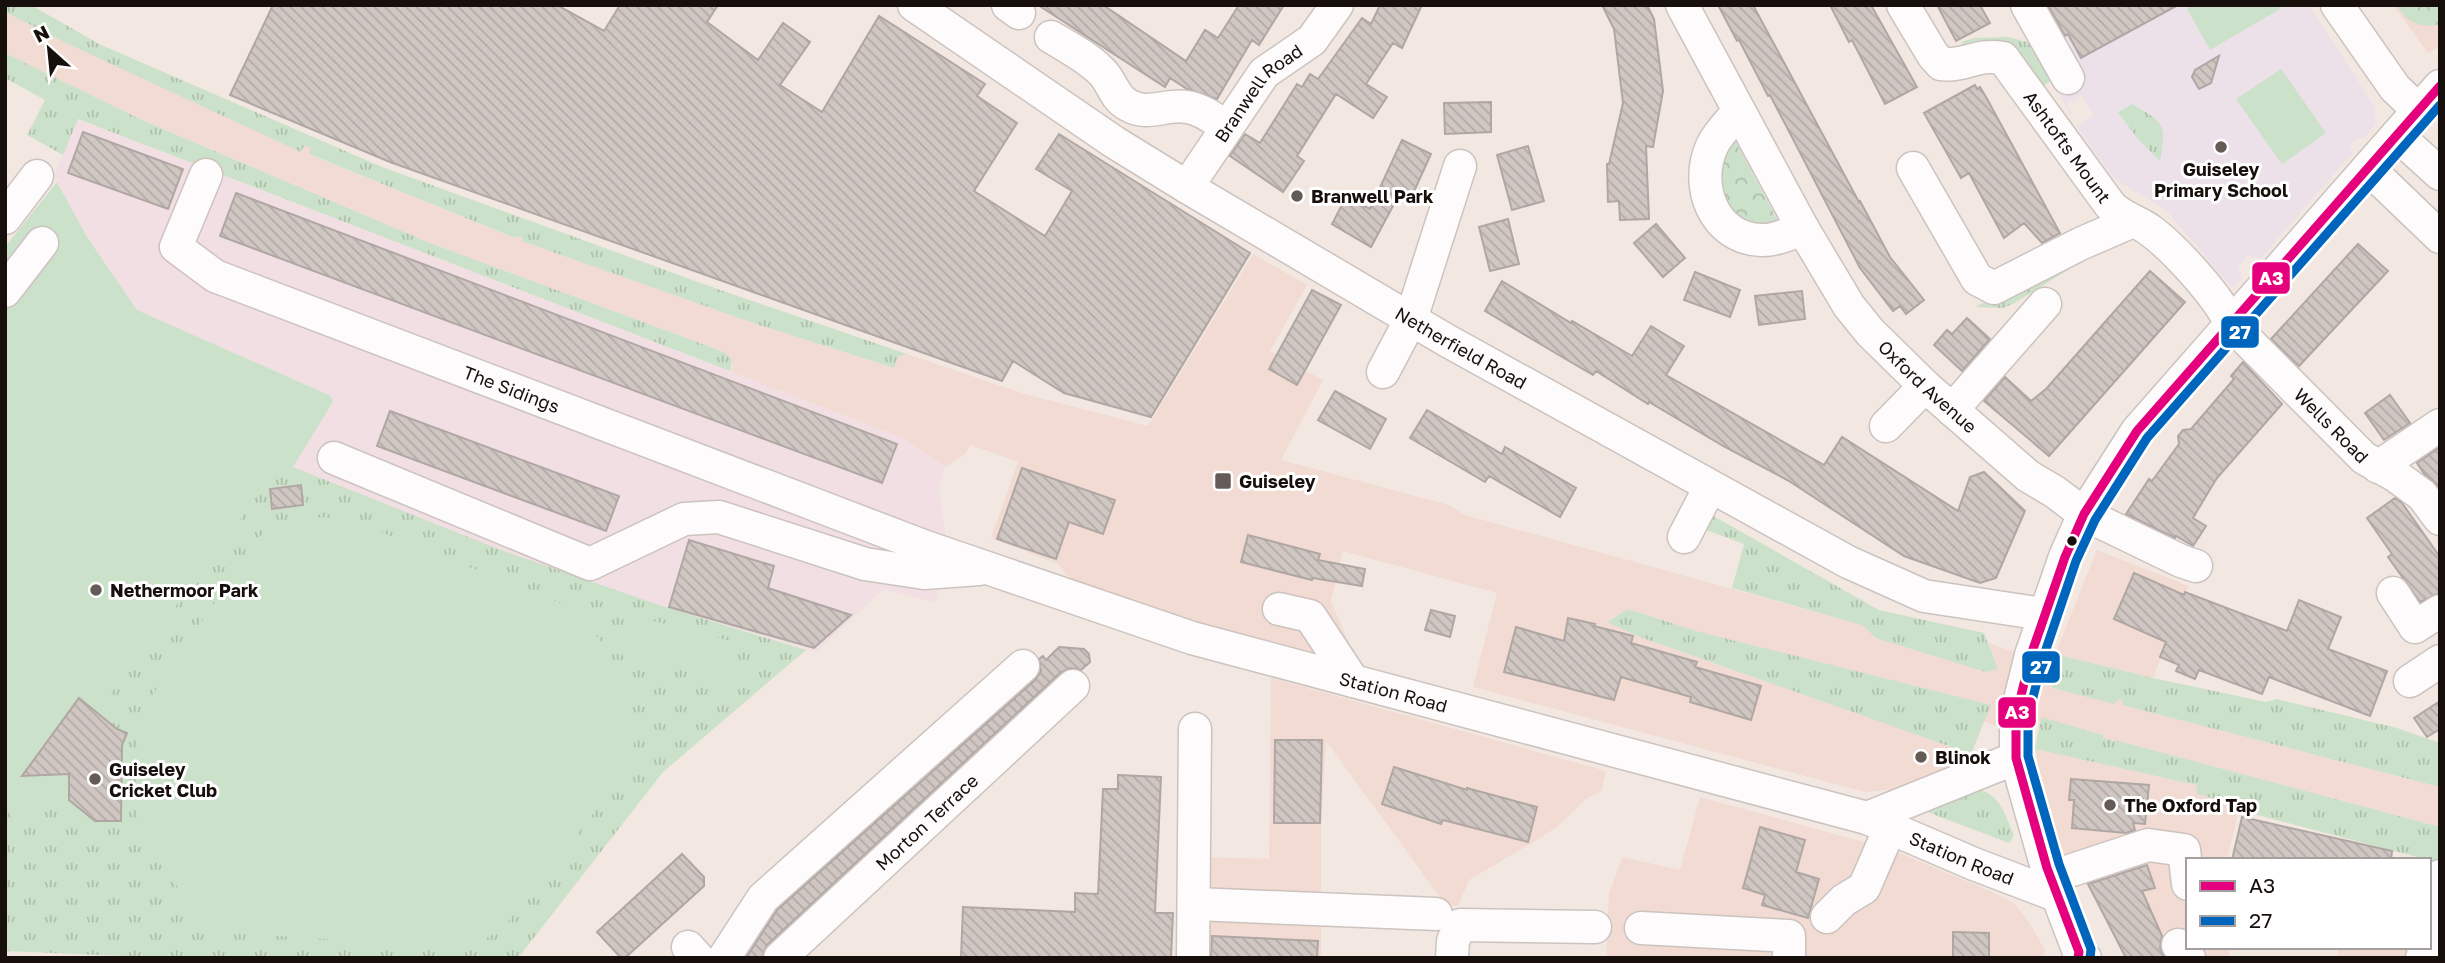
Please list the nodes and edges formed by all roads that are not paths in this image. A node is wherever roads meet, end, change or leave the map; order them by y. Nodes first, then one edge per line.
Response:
1 (914, 5) edge
2 (1336, 5) edge
3 (1682, 5) edge
4 (1903, 5) edge
5 (2027, 5) edge
6 (2337, 5) edge
7 (1051, 37) dead end
8 (2068, 78) dead end
9 (2440, 86) edge
10 (2418, 110) junction
11 (1739, 111) junction
12 (1226, 127) junction
13 (2396, 135) junction
14 (1460, 166) dead end
15 (1913, 168) dead end
16 (2368, 168) junction
17 (2440, 174) edge
18 (206, 175) dead end
19 (37, 176) dead end
20 (1186, 187) junction
21 (5, 218) edge
22 (2133, 221) junction
23 (1803, 229) junction
24 (43, 243) dead end
25 (2435, 243) edge
26 (5, 291) edge
27 (2045, 304) dead end
28 (1411, 319) junction
29 (2230, 323) junction
30 (1383, 372) dead end
31 (1925, 386) junction
32 (1952, 410) junction
33 (2440, 425) edge
34 (1886, 426) dead end
35 (334, 458) dead end
36 (2378, 467) junction
37 (1710, 488) junction
38 (2084, 514) junction
39 (2440, 519) edge
40 (1684, 537) dead end
41 (926, 547) joint
42 (2196, 566) dead end
43 (992, 569) junction
44 (2393, 593) dead end
45 (1279, 609) dead end
46 (2440, 611) edge
47 (2043, 614) junction
48 (2440, 662) edge
49 (1023, 666) dead end
50 (1353, 681) junction
51 (2410, 681) dead end
52 (1073, 686) dead end
53 (1195, 729) dead end
54 (2016, 745) junction
55 (1878, 823) junction
56 (2193, 834) dead end
57 (2186, 867) edge
58 (2440, 877) edge
59 (2052, 880) junction
60 (1195, 904) junction
61 (1436, 914) dead end
62 (1827, 917) dead end
63 (2431, 917) edge
64 (1595, 927) dead end
65 (1641, 928) dead end
66 (2080, 956) edge
67 (724, 958) edge
68 (780, 958) edge
69 (1193, 958) edge
70 (1452, 958) edge
71 (1789, 958) edge

1 - 20 street, Netherfield Road
2 - 12 street, Branwell Road
3 - 11 street, Oxford Avenue
4 - 22 street, Ashtofts Mount
5 - 8 street
6 - 10 street
7 - 12 street
9 - 10 street
10 - 13 street
11 - 23 street, Oxford Avenue
11 - 23 street
12 - 20 street, Branwell Road
13 - 16 street
13 - 17 street
14 - 28 street
15 - 22 street
16 - 25 street
16 - 29 street
18 - 41 street, The Sidings
19 - 21 street
20 - 28 street, Netherfield Road
22 - 29 street, Ashtofts Mount
23 - 31 street, Oxford Avenue
24 - 26 street
27 - 32 street
28 - 30 street
28 - 37 street, Netherfield Road
29 - 36 street, Wells Road
29 - 38 street
31 - 32 street, Oxford Avenue
31 - 34 street
32 - 38 street, Oxford Avenue
33 - 36 street
35 - 43 street
36 - 39 street, Wells Road
37 - 40 street
37 - 47 street, Netherfield Road
38 - 42 street, Oxford Avenue
38 - 47 street
41 - 43 street, Station Road
43 - 50 street, Station Road
44 - 46 street
45 - 50 street
47 - 54 street
48 - 51 street
49 - 67 street
50 - 55 street, Station Road
52 - 68 street, Morton Terrace
53 - 60 street
54 - 55 street, Station Road
54 - 59 street
55 - 59 street, Station Road
55 - 62 street
56 - 59 street
57 - 59 street
58 - 63 street
59 - 66 street
60 - 61 street
60 - 69 street
64 - 70 street
65 - 71 street

